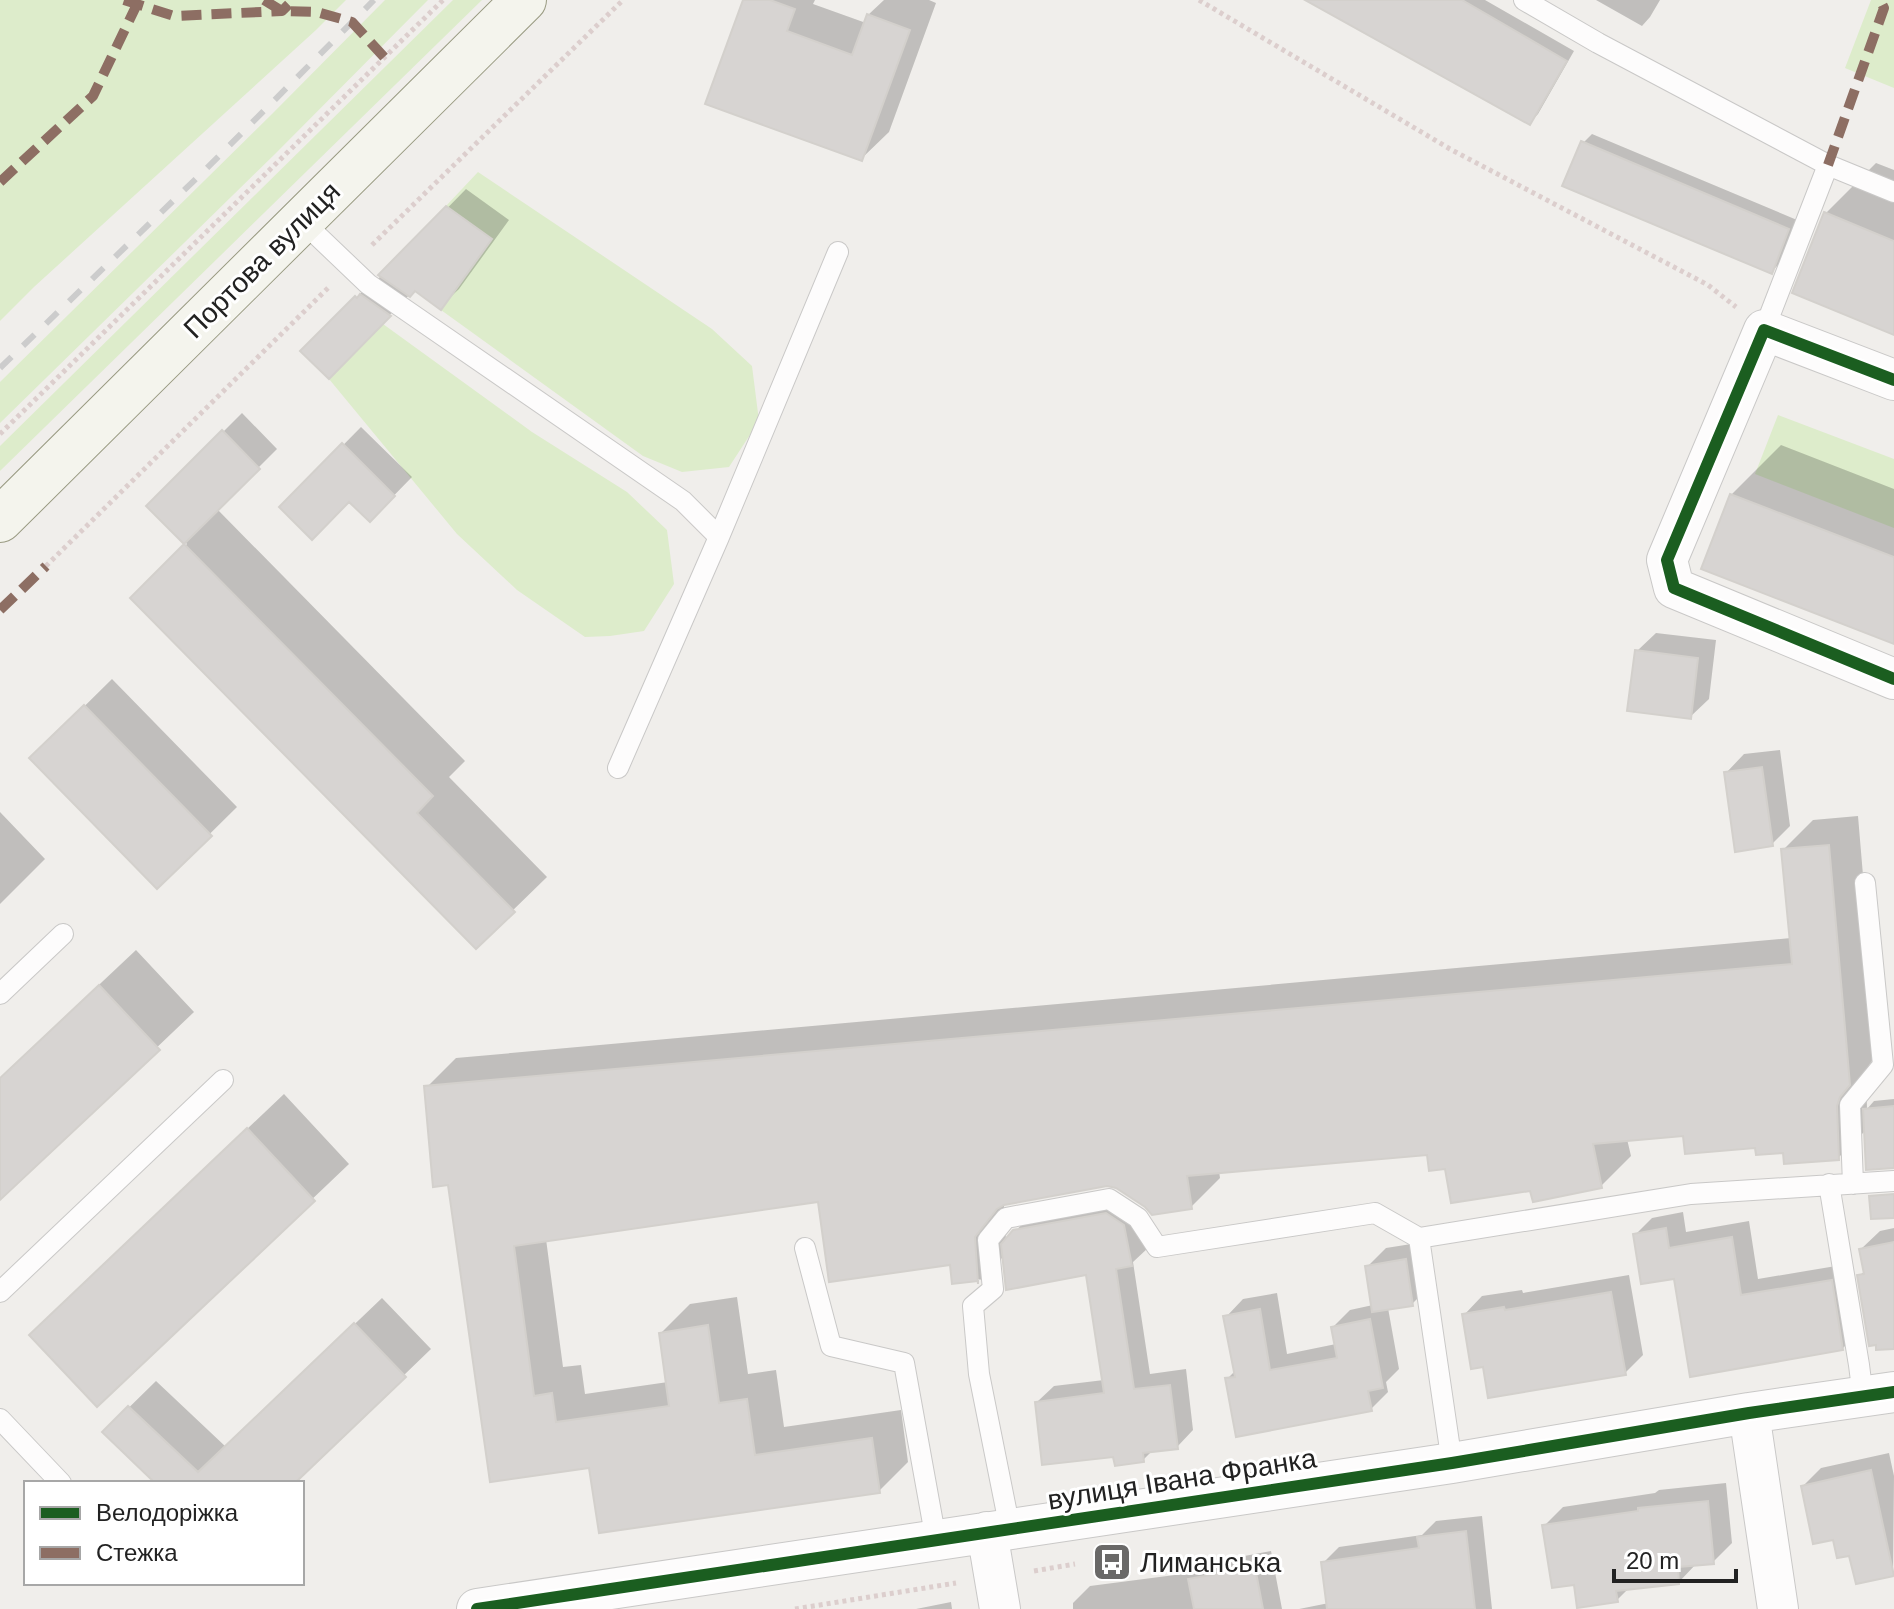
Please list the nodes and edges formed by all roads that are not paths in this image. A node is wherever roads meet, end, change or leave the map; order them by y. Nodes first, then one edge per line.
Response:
1 (524, 0) edge
2 (1524, 0) edge
3 (1828, 165) junction
4 (1894, 192) edge
5 (302, 221) junction
6 (838, 252) dead end
7 (1764, 330) junction
8 (1894, 380) edge
9 (0, 520) edge
10 (719, 537) junction
11 (1894, 679) edge
12 (618, 768) dead end
13 (1865, 883) dead end
14 (63, 934) dead end
15 (0, 994) edge
16 (223, 1080) dead end
17 (1894, 1181) edge
18 (1829, 1184) junction
19 (1853, 1184) junction
20 (1419, 1238) junction
21 (805, 1248) dead end
22 (0, 1292) edge
23 (1879, 1395) edge
24 (1749, 1413) junction
25 (0, 1419) edge
26 (1452, 1463) junction
27 (59, 1481) edge
28 (998, 1531) junction
29 (936, 1540) junction
30 (477, 1609) edge
31 (1000, 1609) edge
32 (1778, 1609) edge

1 - 5 main road, Портова вулиця
2 - 3 lane
3 - 4 lane
3 - 7 lane
5 - 9 main road, Портова вулиця
5 - 10 lane
6 - 10 lane
7 - 8 street
7 - 11 street
10 - 12 lane
13 - 19 lane
14 - 15 lane
16 - 22 lane
17 - 19 lane
18 - 19 lane
18 - 20 lane
18 - 23 lane
20 - 26 lane
20 - 28 lane
21 - 29 lane
23 - 24 street, вулиця Івана Франка
24 - 26 street, вулиця Івана Франка
24 - 32 street
25 - 27 lane
26 - 28 street, вулиця Івана Франка
28 - 29 street, вулиця Івана Франка
28 - 31 street
29 - 30 street, вулиця Івана Франка

